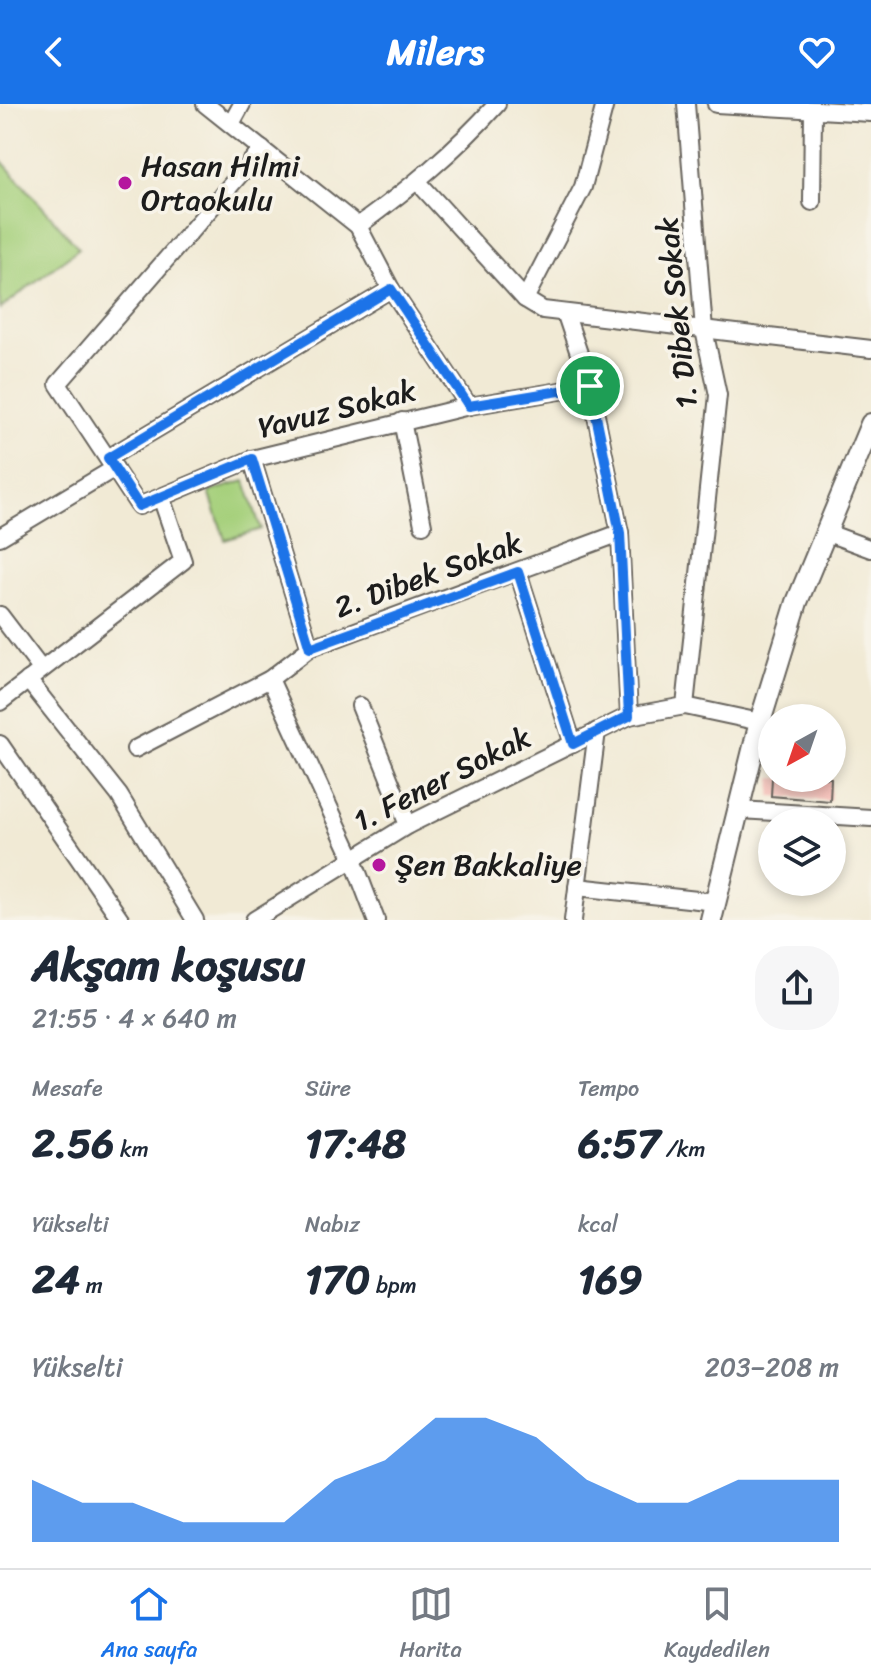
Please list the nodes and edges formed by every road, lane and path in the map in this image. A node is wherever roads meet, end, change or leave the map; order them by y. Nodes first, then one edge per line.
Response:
1 (205, 104) edge
2 (242, 104) edge
3 (497, 104) edge
4 (605, 104) edge
5 (686, 104) edge
6 (716, 104) edge
7 (813, 111) junction
8 (871, 113) edge
9 (231, 124) junction
10 (262, 149) junction
11 (418, 182) junction
12 (812, 202) dead end
13 (358, 226) junction
14 (391, 289) junction
15 (525, 299) junction
16 (566, 315) junction
17 (704, 330) junction
18 (871, 349) edge
19 (590, 386) junction
20 (469, 406) junction
21 (402, 421) junction
22 (871, 424) edge
23 (252, 459) junction
24 (112, 463) junction
25 (161, 497) junction
26 (423, 525) dead end
27 (825, 532) junction
28 (620, 533) junction
29 (0, 537) edge
30 (871, 549) edge
31 (518, 572) junction
32 (0, 615) edge
33 (310, 648) junction
34 (34, 674) junction
35 (270, 679) junction
36 (0, 702) edge
37 (766, 704) edge
38 (360, 706) dead end
39 (685, 706) junction
40 (629, 716) junction
41 (758, 722) edge
42 (597, 731) junction
43 (758, 731) edge
44 (0, 744) edge
45 (573, 744) junction
46 (135, 749) dead end
47 (740, 810) junction
48 (871, 818) edge
49 (408, 825) junction
50 (352, 857) junction
51 (577, 887) junction
52 (714, 911) edge
53 (121, 920) edge
54 (195, 920) edge
55 (254, 920) edge
56 (376, 920) edge
57 (573, 920) edge

1 - 9 street
2 - 9 street
3 - 11 street
4 - 15 street
5 - 17 street, 1. Dibek Sokak
6 - 7 street
7 - 8 street
7 - 12 street
9 - 10 street
10 - 13 street
10 - 24 street
11 - 13 street
11 - 15 street
13 - 14 street
14 - 20 street
14 - 24 street
15 - 16 street
16 - 17 street
16 - 19 street
17 - 18 street
17 - 39 street, 1. Dibek Sokak
19 - 20 street, Yavuz Sokak
19 - 28 street
20 - 21 street, Yavuz Sokak
21 - 23 street, Yavuz Sokak
21 - 26 street
22 - 27 street
23 - 25 street, Yavuz Sokak
23 - 33 street
24 - 25 street
24 - 29 street
25 - 34 street
27 - 30 street
27 - 37 street
28 - 31 street, 2. Dibek Sokak
28 - 40 street
31 - 33 street, 2. Dibek Sokak
31 - 45 street
32 - 34 street
33 - 35 street, 2. Dibek Sokak
34 - 36 street
34 - 54 street
35 - 46 street, 2. Dibek Sokak
35 - 50 street
38 - 49 street
39 - 40 street, 1. Fener Sokak
39 - 41 street, 1. Fener Sokak
40 - 42 street, 1. Fener Sokak
42 - 45 street, 1. Fener Sokak
42 - 51 street
43 - 47 street
44 - 53 street
45 - 49 street, 1. Fener Sokak
47 - 48 street
47 - 52 street
49 - 50 street, 1. Fener Sokak
50 - 55 street, 1. Fener Sokak
50 - 56 street
51 - 52 street
51 - 57 street

